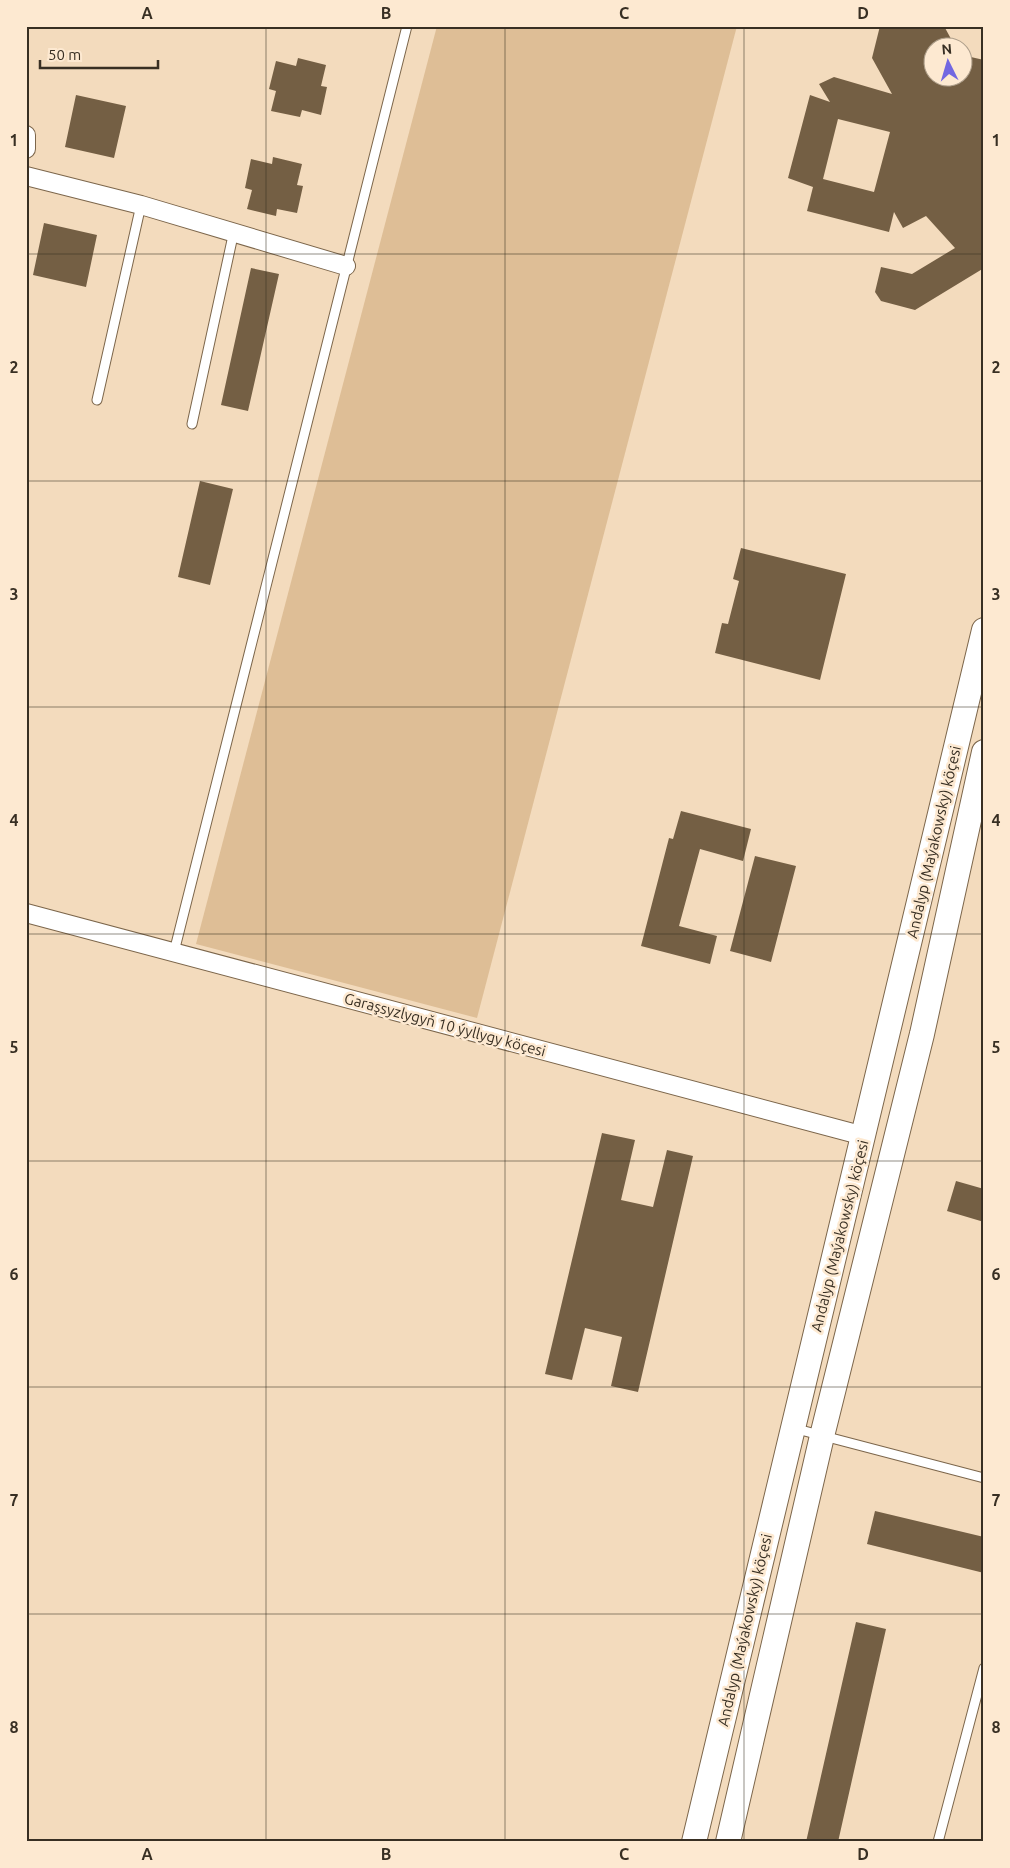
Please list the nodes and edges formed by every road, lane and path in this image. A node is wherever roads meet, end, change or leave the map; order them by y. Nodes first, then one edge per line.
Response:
1 (407, 26) edge
2 (26, 135) edge
3 (26, 149) edge
4 (26, 176) edge
5 (142, 205) junction
6 (234, 231) junction
7 (346, 266) junction
8 (97, 400) dead end
9 (192, 424) dead end
10 (984, 630) edge
11 (984, 752) edge
12 (26, 913) edge
13 (174, 952) junction
14 (864, 1136) junction
15 (793, 1428) junction
16 (822, 1436) junction
17 (984, 1478) edge
18 (984, 1668) edge
19 (694, 1842) edge
20 (728, 1842) edge
21 (938, 1842) edge

1 - 7 lane
2 - 3 street
4 - 5 street
5 - 6 street
5 - 8 lane
6 - 7 street
6 - 9 lane
7 - 13 lane
10 - 14 main road, Andalyp (Maýakowsky) köçesi
11 - 16 main road, Andalyp (Maýakowsky) köçesi
12 - 13 street, Garaşsyzlygyň 10 ýyllygy köçesi
13 - 14 street, Garaşsyzlygyň 10 ýyllygy köçesi
14 - 15 main road, Andalyp (Maýakowsky) köçesi
15 - 16 lane
15 - 19 main road, Andalyp (Maýakowsky) köçesi
16 - 17 lane
16 - 20 main road, Andalyp (Maýakowsky) köçesi
18 - 21 lane

